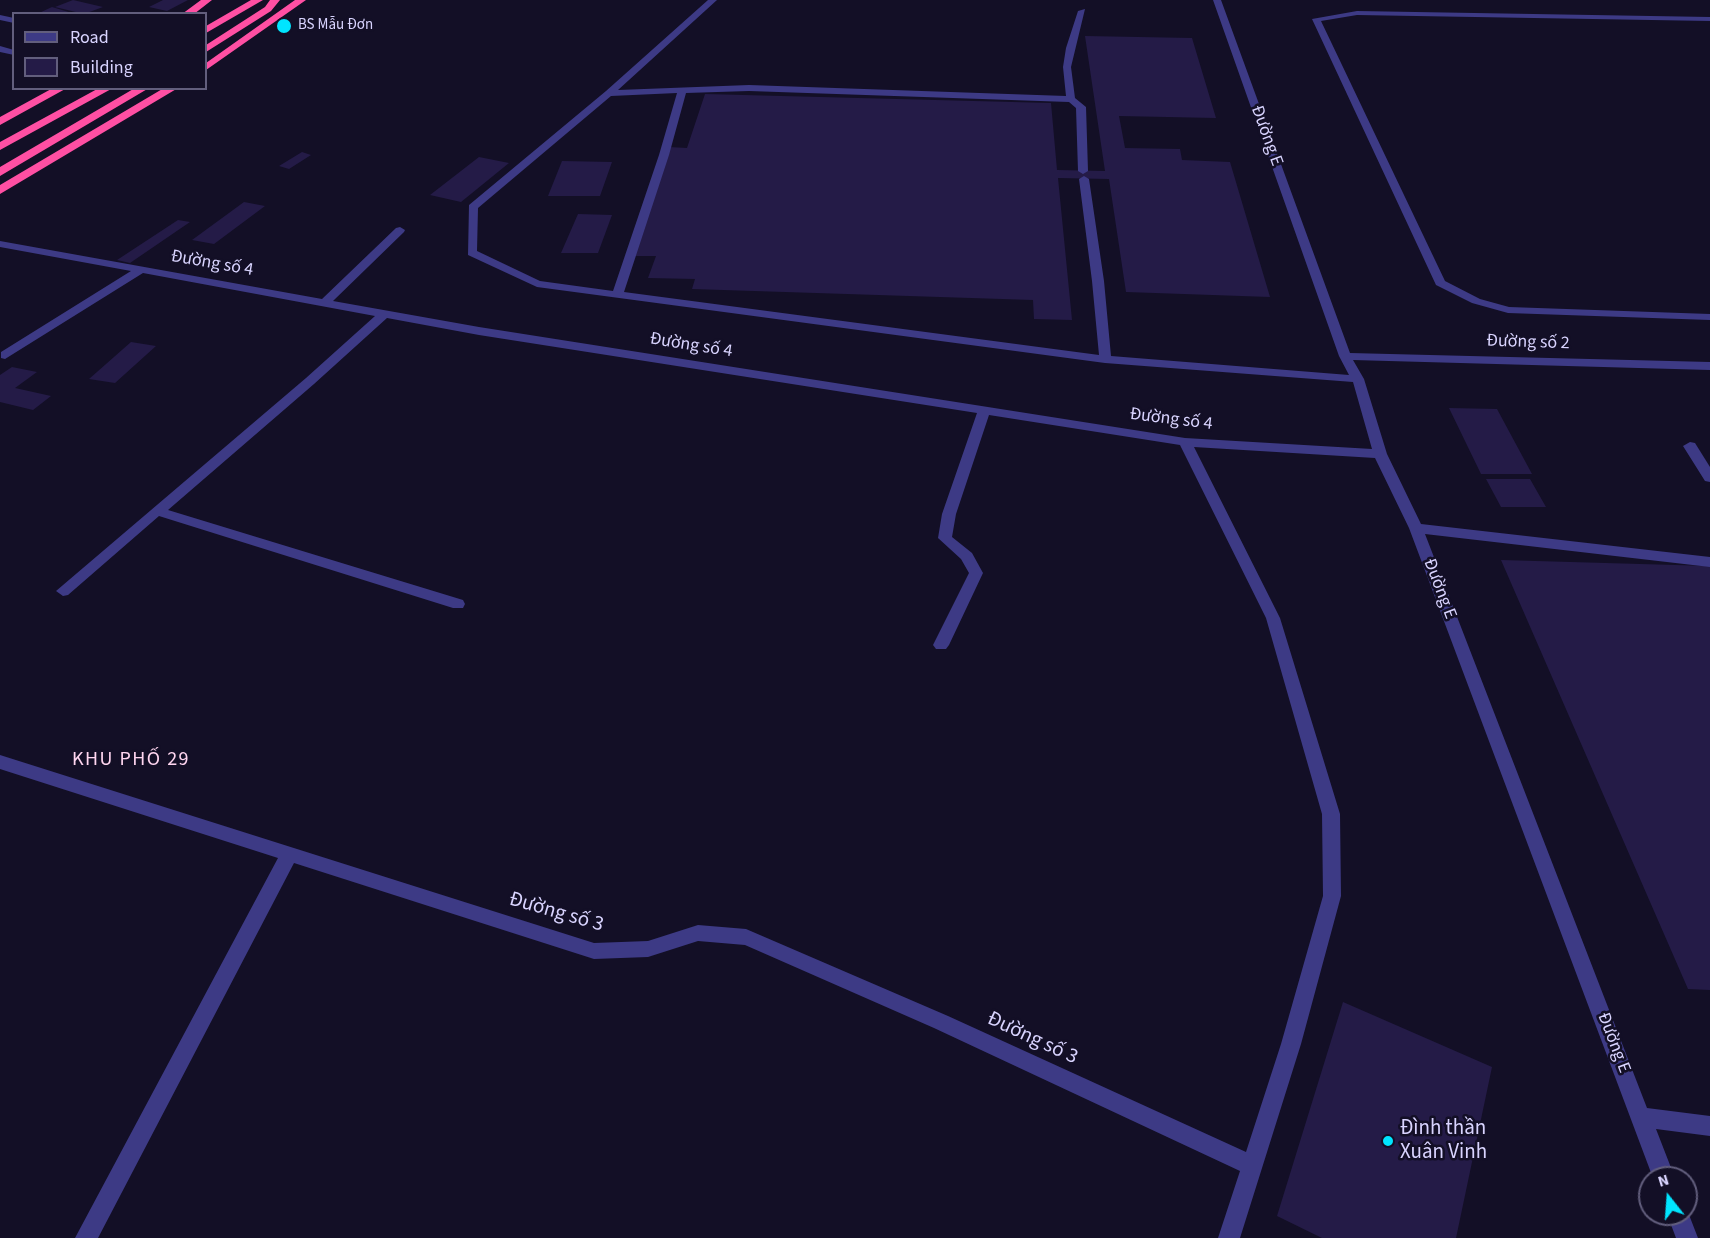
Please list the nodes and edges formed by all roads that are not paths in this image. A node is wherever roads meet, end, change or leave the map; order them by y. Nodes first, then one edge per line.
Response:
1 (207, 0) edge
2 (258, 0) edge
3 (275, 0) edge
4 (301, 0) edge
5 (713, 0) edge
6 (1217, 0) edge
7 (1082, 11) dead end
8 (190, 12) edge
9 (1710, 19) edge
10 (207, 29) edge
11 (207, 48) edge
12 (207, 66) edge
13 (58, 90) edge
14 (104, 90) edge
15 (141, 90) edge
16 (170, 90) edge
17 (682, 90) junction
18 (609, 93) junction
19 (1071, 99) junction
20 (0, 122) edge
21 (0, 147) edge
22 (0, 172) edge
23 (0, 190) edge
24 (400, 230) dead end
25 (0, 244) edge
26 (142, 269) junction
27 (617, 295) junction
28 (324, 303) junction
29 (384, 314) junction
30 (1710, 317) edge
31 (5, 355) dead end
32 (1345, 356) junction
33 (1105, 359) junction
34 (1710, 366) edge
35 (1358, 379) junction
36 (984, 410) junction
37 (1185, 442) junction
38 (1690, 446) dead end
39 (1380, 454) junction
40 (1710, 478) edge
41 (156, 511) junction
42 (1416, 528) junction
43 (1710, 562) edge
44 (63, 591) dead end
45 (458, 604) dead end
46 (941, 645) dead end
47 (0, 762) edge
48 (290, 853) junction
49 (1642, 1117) junction
50 (1710, 1126) edge
51 (1252, 1166) junction
52 (1660, 1166) edge
53 (86, 1238) edge
54 (1229, 1238) edge

1 - 8 highway
2 - 10 highway
3 - 11 highway
4 - 12 highway
5 - 18 street
6 - 32 street, Đường E
7 - 19 street
9 - 30 street
13 - 20 highway
14 - 21 highway
15 - 22 highway
16 - 23 highway
17 - 18 street
17 - 19 street
17 - 27 street
18 - 27 street
19 - 33 street
24 - 28 street
25 - 26 street, Đường số 4
26 - 28 street, Đường số 4
26 - 31 street
27 - 33 street
28 - 29 street, Đường số 4
29 - 36 street, Đường số 4
29 - 41 street
32 - 34 street, Đường số 2
32 - 35 street, Đường E
33 - 35 street
35 - 39 street, Đường E
36 - 37 street, Đường số 4
36 - 46 street
37 - 39 street, Đường số 4
37 - 51 street
38 - 40 street
39 - 42 street, Đường E
41 - 44 street
41 - 45 street
42 - 43 street
42 - 49 street, Đường E
47 - 48 street, Đường số 3
48 - 51 street, Đường số 3
48 - 53 street
49 - 50 street
49 - 52 street, Đường E
51 - 54 street

